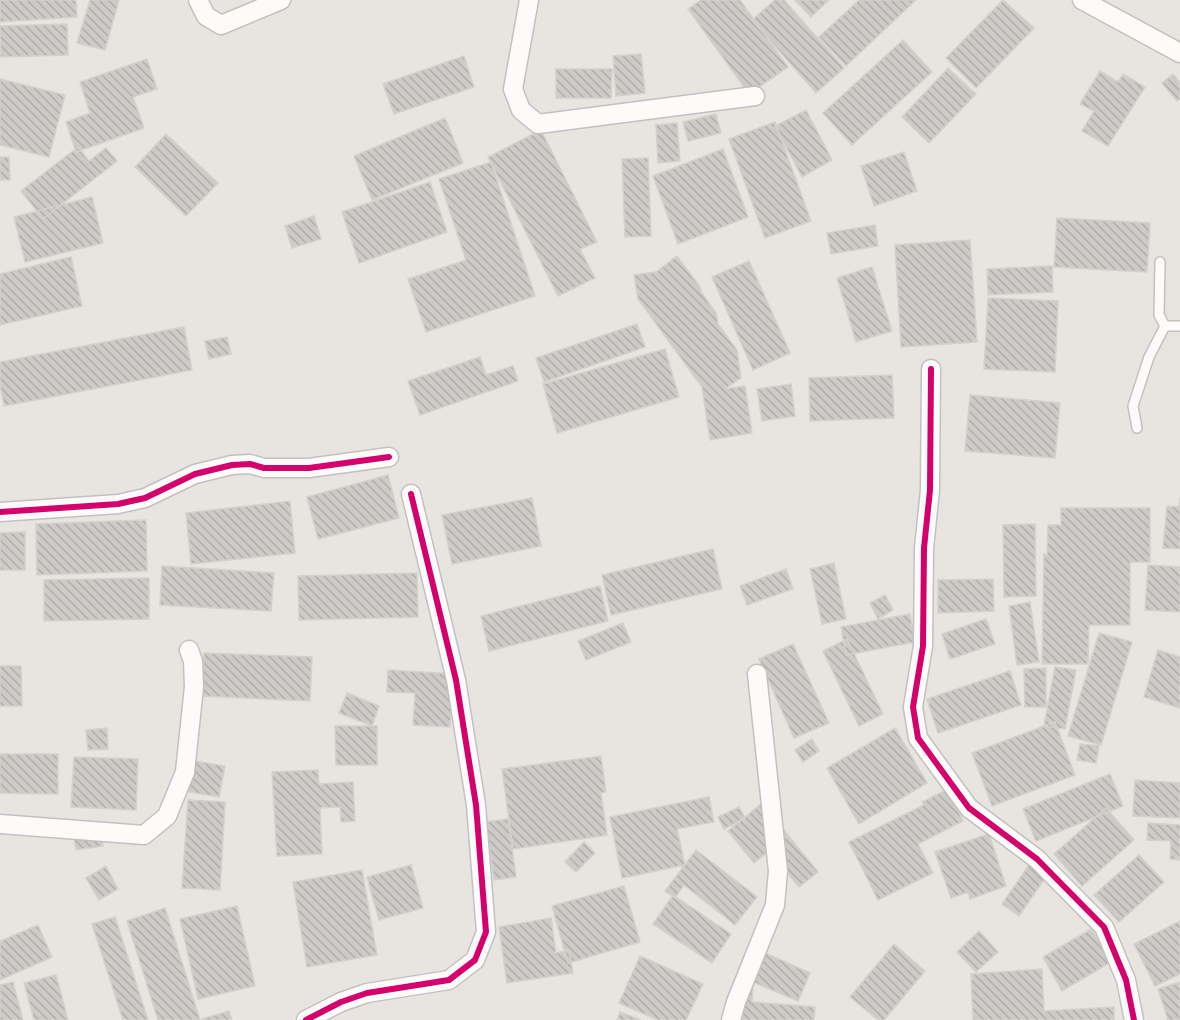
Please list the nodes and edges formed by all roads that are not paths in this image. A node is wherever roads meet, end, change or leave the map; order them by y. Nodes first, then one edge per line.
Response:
1 (198, 0) edge
2 (281, 0) edge
3 (529, 0) edge
4 (1082, 0) edge
5 (1180, 53) edge
6 (755, 96) dead end
7 (1160, 262) dead end
8 (1165, 326) junction
9 (1180, 326) edge
10 (931, 369) dead end
11 (1137, 428) dead end
12 (389, 457) dead end
13 (411, 494) dead end
14 (0, 512) edge
15 (189, 650) dead end
16 (757, 674) dead end
17 (0, 824) edge
18 (306, 1020) edge
19 (731, 1020) edge
20 (1134, 1020) edge

1 - 2 street
3 - 6 street
4 - 5 street
7 - 8 lane
8 - 9 lane
8 - 11 lane
10 - 20 street
12 - 14 street
13 - 18 street
15 - 17 street
16 - 19 street

